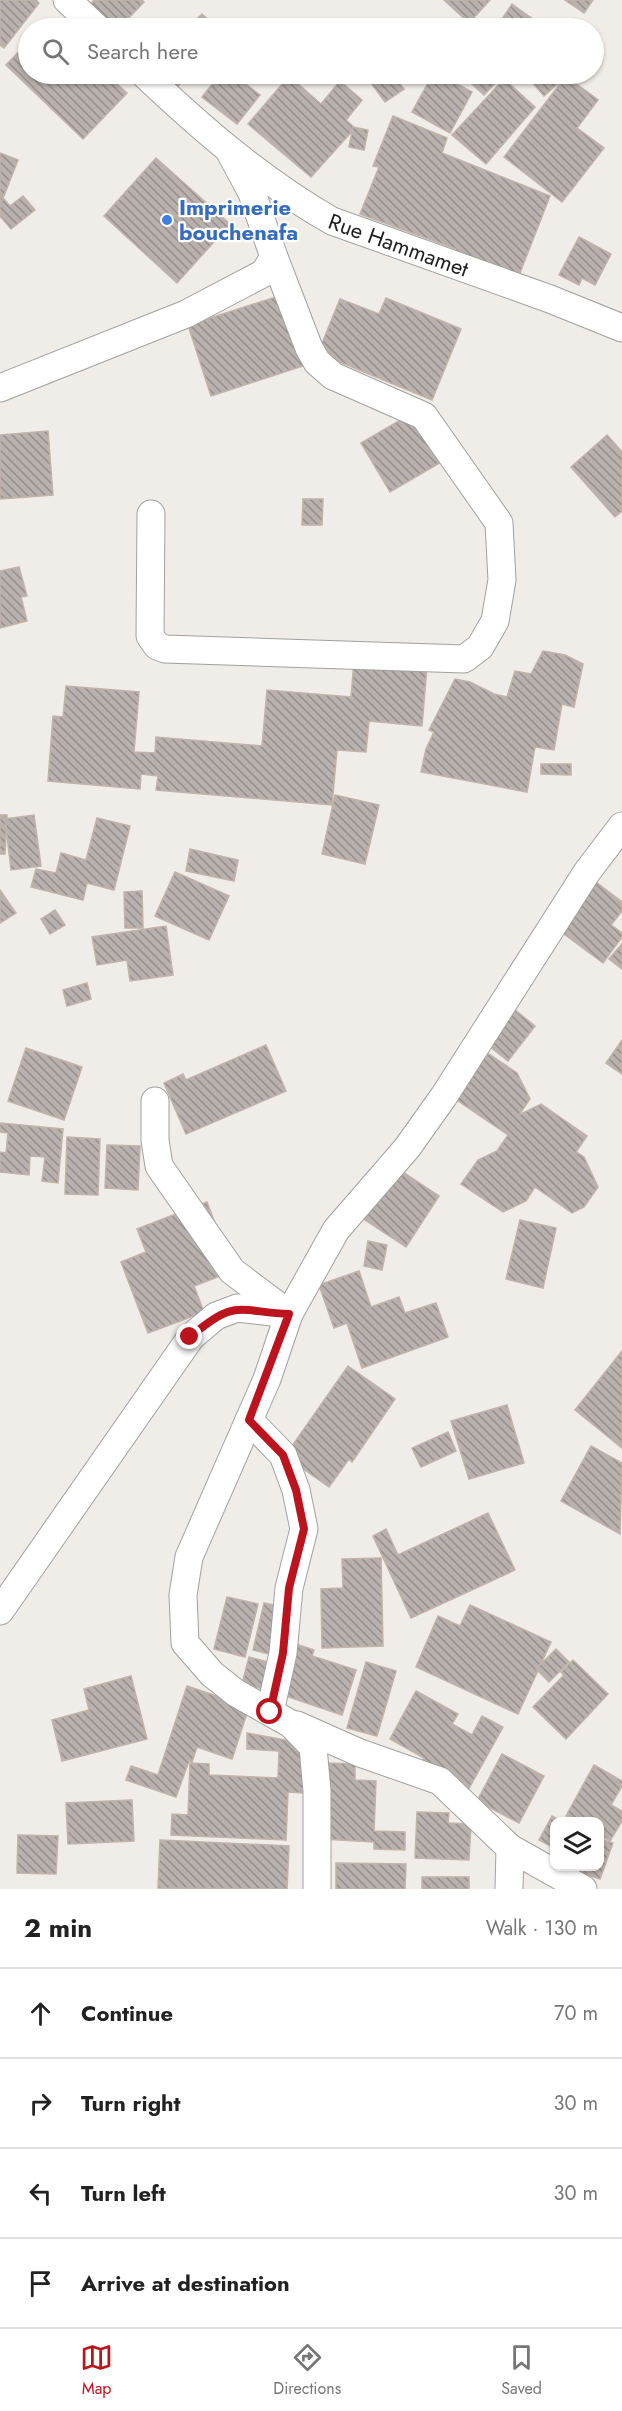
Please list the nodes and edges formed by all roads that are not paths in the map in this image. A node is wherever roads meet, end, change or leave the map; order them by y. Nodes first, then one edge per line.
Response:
1 (67, 0) edge
2 (86, 18) edge
3 (154, 84) edge
4 (227, 146) junction
5 (274, 257) junction
6 (622, 328) edge
7 (0, 388) edge
8 (151, 514) dead end
9 (622, 826) edge
10 (155, 1101) dead end
11 (289, 1314) junction
12 (249, 1420) junction
13 (0, 1611) edge
14 (274, 1715) junction
15 (510, 1848) junction
16 (317, 1889) edge
17 (509, 1889) edge
18 (583, 1889) edge

1 - 2 street
3 - 4 street, Rue Hammamet
4 - 5 street
4 - 6 street, Rue Hammamet
5 - 7 street
5 - 8 street
9 - 11 street
10 - 11 street
11 - 12 street
11 - 13 street
12 - 14 street
12 - 14 street
14 - 15 street
14 - 16 street
15 - 17 street
15 - 18 street

